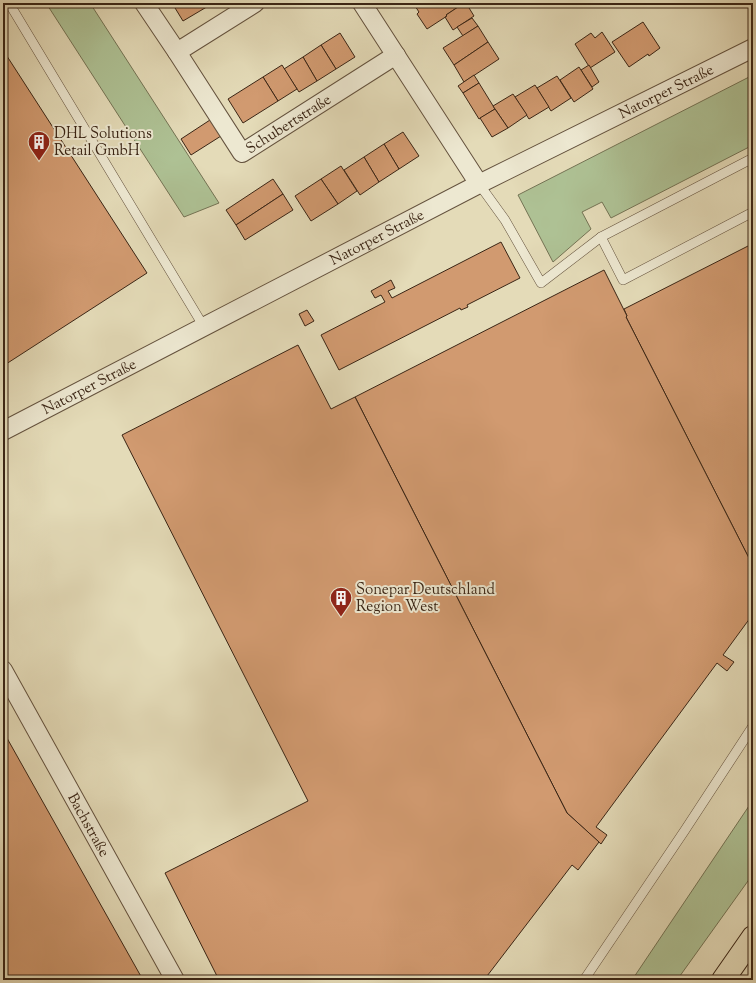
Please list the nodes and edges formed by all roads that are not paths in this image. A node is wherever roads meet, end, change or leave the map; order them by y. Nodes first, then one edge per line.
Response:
1 (9, 3) edge
2 (144, 3) edge
3 (255, 3) edge
4 (362, 3) edge
5 (753, 48) edge
6 (177, 52) junction
7 (396, 56) junction
8 (753, 158) edge
9 (479, 184) junction
10 (753, 212) edge
11 (601, 237) junction
12 (204, 327) junction
13 (3, 431) edge
14 (3, 670) edge
15 (753, 726) edge
16 (753, 937) edge
17 (175, 980) edge
18 (584, 980) edge
19 (723, 980) edge

1 - 12 lane
2 - 6 street, Schubertstraße
3 - 6 street
4 - 7 street
5 - 9 street, Natorper Straße
6 - 7 street, Schubertstraße
7 - 9 street
8 - 11 lane
9 - 11 lane
9 - 12 street, Natorper Straße
10 - 11 lane
12 - 13 street, Natorper Straße
14 - 17 street, Bachstraße
15 - 18 lane
16 - 19 highway

